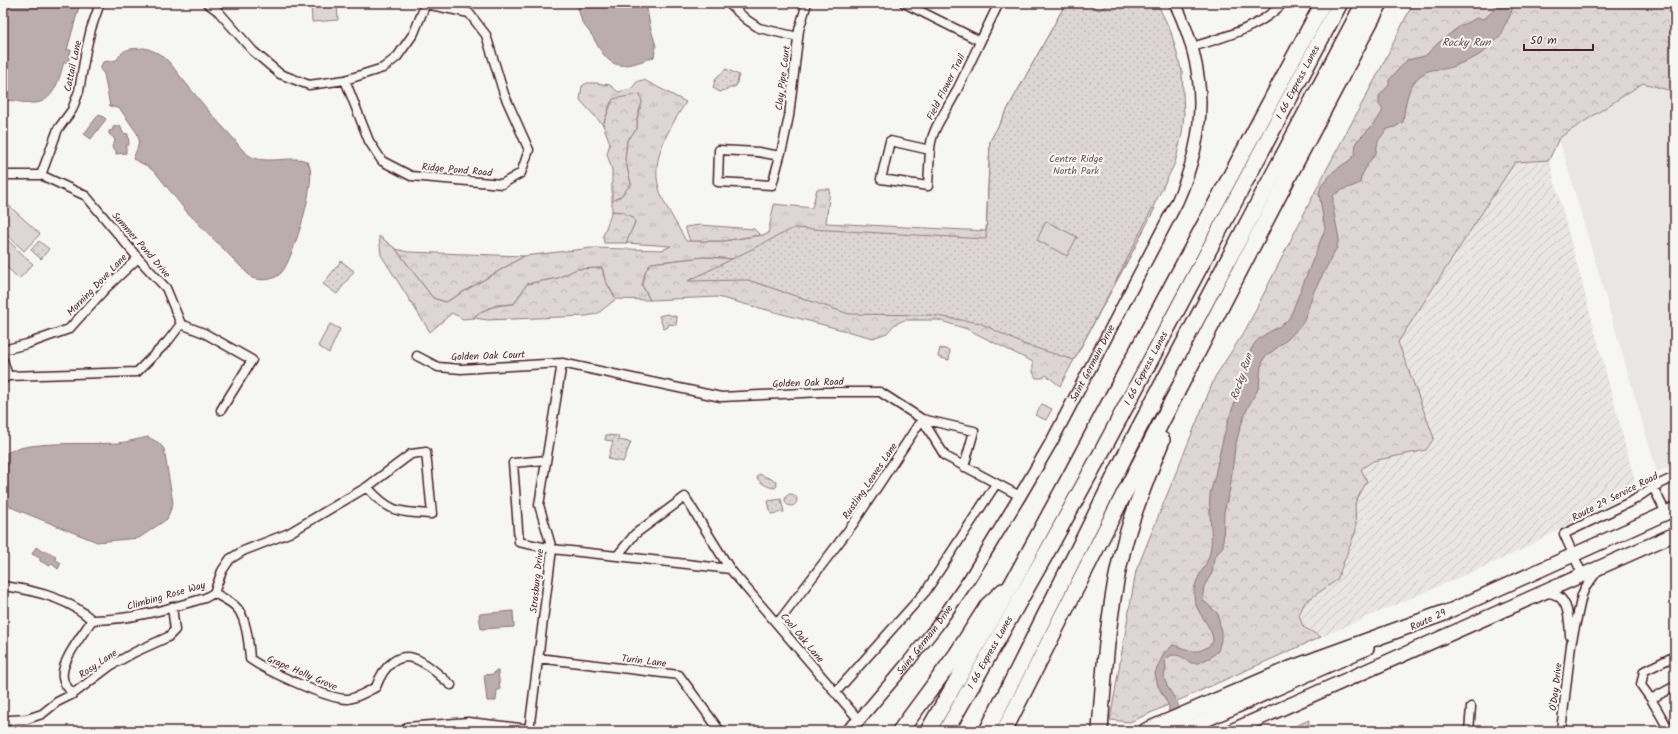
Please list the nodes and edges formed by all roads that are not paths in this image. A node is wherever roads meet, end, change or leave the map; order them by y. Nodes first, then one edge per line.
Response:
1 (100, 3) edge
2 (207, 3) edge
3 (426, 3) edge
4 (728, 3) edge
5 (807, 3) edge
6 (904, 3) edge
7 (999, 3) edge
8 (1175, 3) edge
9 (1283, 3) edge
10 (1323, 3) edge
11 (1340, 3) edge
12 (1364, 3) edge
13 (1380, 3) edge
14 (798, 37) junction
15 (980, 41) junction
16 (1192, 47) junction
17 (345, 80) junction
18 (930, 150) junction
19 (780, 156) junction
20 (3, 175) edge
21 (41, 175) junction
22 (138, 258) junction
23 (181, 324) junction
24 (1205, 338) junction
25 (3, 350) edge
26 (417, 356) dead end
27 (3, 360) edge
28 (562, 364) junction
29 (6, 377) edge
30 (221, 410) dead end
31 (922, 419) junction
32 (546, 460) junction
33 (964, 466) junction
34 (1675, 477) edge
35 (996, 484) junction
36 (367, 487) junction
37 (1653, 488) junction
38 (1020, 496) junction
39 (1670, 511) edge
40 (1675, 534) edge
41 (552, 549) junction
42 (1573, 555) junction
43 (617, 556) junction
44 (730, 569) junction
45 (1599, 569) junction
46 (1583, 576) junction
47 (1013, 582) junction
48 (3, 586) edge
49 (214, 593) junction
50 (1540, 594) junction
51 (172, 607) junction
52 (1444, 613) joint
53 (92, 620) junction
54 (777, 624) junction
55 (1571, 645) junction
56 (1675, 656) edge
57 (538, 658) junction
58 (451, 685) dead end
59 (1675, 686) edge
60 (835, 693) junction
61 (73, 694) junction
62 (1651, 699) junction
63 (1471, 707) dead end
64 (1213, 710) junction
65 (5, 719) edge
66 (859, 720) junction
67 (407, 727) dead end
68 (1102, 728) edge
69 (529, 730) edge
70 (1150, 730) edge
71 (720, 731) edge
72 (847, 731) edge
73 (900, 731) edge
74 (928, 731) edge
75 (946, 731) edge
76 (987, 731) edge
77 (1004, 731) edge
78 (1181, 731) edge
79 (1231, 731) edge
80 (1469, 731) edge
81 (1560, 731) edge
82 (1673, 731) edge

1 - 21 street, Cattail Lane
2 - 17 street
3 - 17 street
3 - 17 street, Ridge Pond Road
4 - 14 street
5 - 14 street, Clay Pipe Court
6 - 15 street
7 - 15 street, Field Flower Trail
8 - 16 street, Saint Germain Drive
9 - 16 street
10 - 47 highway
11 - 75 highway, I 66 Express Lanes
12 - 76 highway
13 - 24 highway
14 - 19 street, Clay Pipe Court
15 - 18 street, Field Flower Trail
16 - 38 street, Saint Germain Drive
18 - 18 street, Field Flower Trail
19 - 19 street, Clay Pipe Court
20 - 21 street, Summer Pond Drive
21 - 22 street, Summer Pond Drive
22 - 23 street, Summer Pond Drive
22 - 25 street, Morning Dove Lane
23 - 29 street
23 - 30 street
24 - 68 highway
24 - 77 highway
26 - 28 street, Golden Oak Court
27 - 29 street
28 - 31 street, Golden Oak Road
28 - 32 street, Strasburg Drive
31 - 33 street, Golden Oak Road
31 - 33 street
31 - 54 street, Rustling Leaves Lane
32 - 41 street, Strasburg Drive
32 - 41 street
33 - 35 street, Golden Oak Road
34 - 37 street, Route 29 Service Road
35 - 38 street, Golden Oak Road
35 - 60 street
36 - 36 street, Climbing Rose Way
36 - 49 street, Climbing Rose Way
37 - 39 street
37 - 42 street, Route 29 Service Road
38 - 66 street, Saint Germain Drive
39 - 42 main road, Route 29
40 - 45 main road, Route 29
41 - 43 street
41 - 57 street, Strasburg Drive
42 - 46 street
42 - 52 main road, Route 29
43 - 44 street
43 - 44 street, Cool Oak Lane
44 - 54 street, Cool Oak Lane
45 - 46 main road, Route 29
45 - 55 street, O'Day Drive
46 - 50 main road, Route 29
47 - 73 highway
47 - 74 highway
48 - 53 street
49 - 51 street, Climbing Rose Way
49 - 58 street, Grape Holly Grove
50 - 55 street, O'Day Drive
50 - 79 main road, Route 29
51 - 53 street, Climbing Rose Way
51 - 61 street, Rosy Lane
52 - 64 highway
53 - 61 street
54 - 60 street, Cool Oak Lane
55 - 81 street, O'Day Drive
56 - 62 street
57 - 69 street, Strasburg Drive
57 - 71 street, Turin Lane
59 - 62 street
60 - 66 street, Cool Oak Lane
61 - 65 street, Rosy Lane
62 - 82 street
63 - 80 street
64 - 70 highway
64 - 78 main road
66 - 72 street, Saint Germain Drive
67 - 69 street

